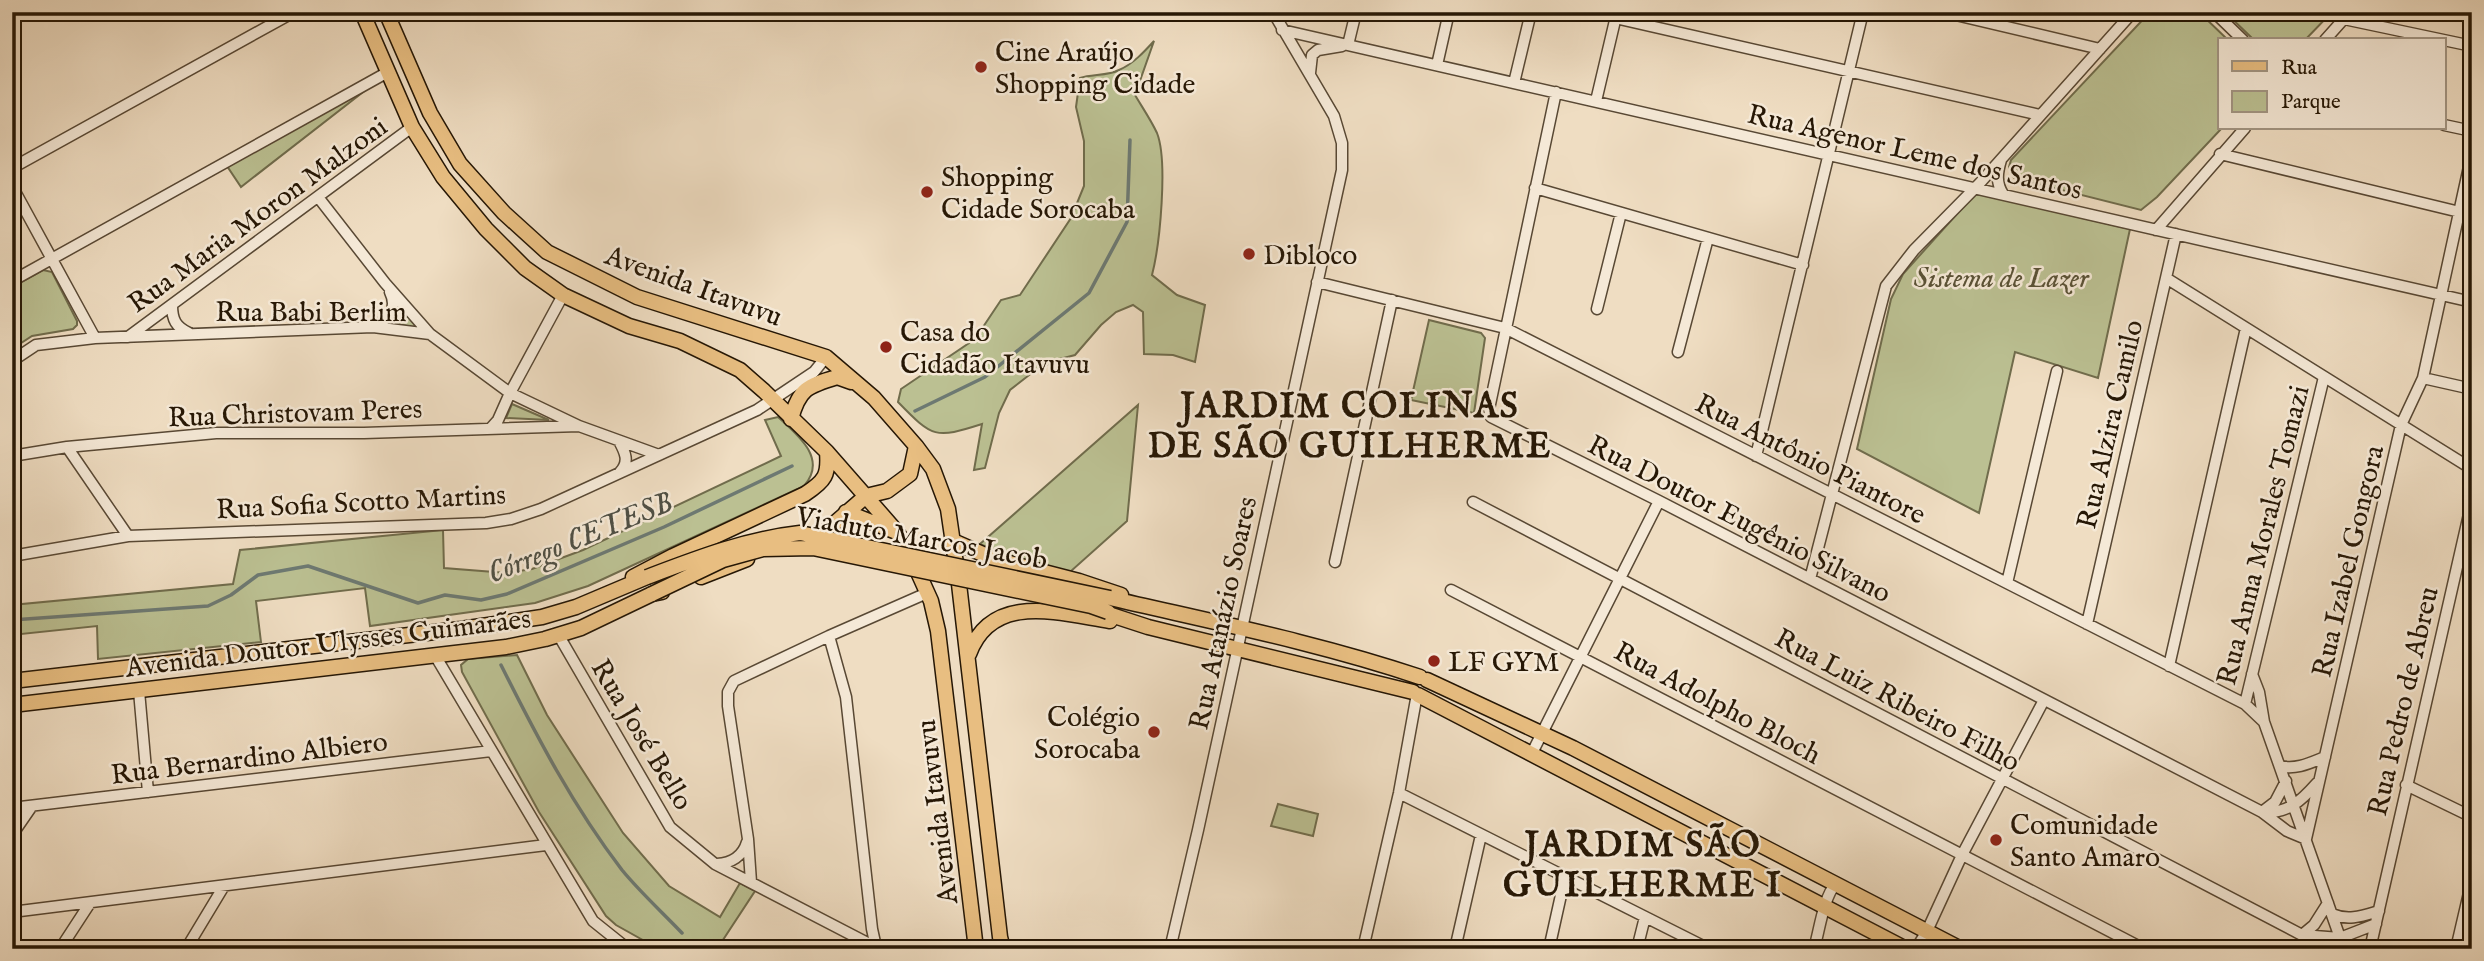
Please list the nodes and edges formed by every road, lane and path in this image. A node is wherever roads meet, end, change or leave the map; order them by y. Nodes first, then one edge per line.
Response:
1 (294, 12) edge
2 (362, 12) edge
3 (386, 12) edge
4 (1273, 12) edge
5 (1356, 12) edge
6 (1449, 12) edge
7 (1531, 12) edge
8 (1863, 12) edge
9 (1943, 12) edge
10 (2133, 12) edge
11 (2214, 12) edge
12 (1616, 15) edge
13 (2347, 16) edge
14 (1282, 30) junction
15 (2241, 38) edge
16 (2327, 38) edge
17 (2439, 38) edge
18 (2446, 40) edge
19 (1348, 45) junction
20 (2472, 46) edge
21 (2100, 49) junction
22 (1437, 65) junction
23 (388, 72) junction
24 (1849, 72) junction
25 (1310, 73) junction
26 (1514, 83) junction
27 (1556, 92) junction
28 (1596, 102) junction
29 (427, 105) junction
30 (2040, 115) junction
31 (2446, 125) edge
32 (412, 127) junction
33 (2243, 130) edge
34 (2472, 131) edge
35 (2472, 153) edge
36 (2220, 154) junction
37 (1829, 155) junction
38 (2002, 158) junction
39 (12, 168) edge
40 (12, 186) edge
41 (1535, 188) junction
42 (1975, 188) junction
43 (2003, 194) junction
44 (318, 197) junction
45 (2175, 209) junction
46 (2459, 212) junction
47 (1621, 213) junction
48 (2472, 215) edge
49 (2156, 230) junction
50 (2180, 235) junction
51 (1708, 238) junction
52 (53, 259) junction
53 (1803, 265) junction
54 (2166, 278) junction
55 (12, 281) edge
56 (1317, 282) junction
57 (385, 283) junction
58 (563, 295) junction
59 (2441, 295) junction
60 (1392, 300) junction
61 (2472, 302) edge
62 (172, 305) junction
63 (1597, 309) dead end
64 (373, 327) junction
65 (1505, 328) junction
66 (2246, 328) junction
67 (430, 334) junction
68 (192, 335) junction
69 (128, 337) junction
70 (95, 338) junction
71 (1678, 352) dead end
72 (826, 357) junction
73 (12, 361) edge
74 (2057, 371) dead end
75 (2324, 377) junction
76 (2423, 379) junction
77 (859, 386) junction
78 (2472, 389) edge
79 (510, 393) junction
80 (773, 400) junction
81 (791, 419) junction
82 (2401, 425) junction
83 (579, 426) junction
84 (490, 429) junction
85 (618, 441) junction
86 (916, 446) junction
87 (67, 447) junction
88 (827, 452) junction
89 (659, 455) junction
90 (12, 456) edge
91 (1756, 456) junction
92 (2472, 469) edge
93 (620, 472) junction
94 (848, 476) junction
95 (887, 491) junction
96 (1834, 495) junction
97 (866, 496) junction
98 (1660, 501) junction
99 (2472, 501) edge
100 (1473, 502) dead end
101 (846, 512) junction
102 (897, 532) junction
103 (128, 536) junction
104 (953, 541) junction
105 (908, 550) junction
106 (12, 556) edge
107 (1335, 562) dead end
108 (647, 577) joint
109 (1620, 579) junction
110 (1810, 579) junction
111 (2007, 583) junction
112 (959, 584) junction
113 (1451, 590) dead end
114 (927, 593) junction
115 (652, 594) junction
116 (1109, 605) junction
117 (1138, 605) junction
118 (576, 607) junction
119 (2087, 624) junction
120 (1148, 627) junction
121 (1242, 628) junction
122 (559, 636) junction
123 (828, 636) junction
124 (1237, 650) junction
125 (968, 656) junction
126 (1580, 656) junction
127 (436, 657) junction
128 (2169, 666) junction
129 (2252, 674) junction
130 (1423, 678) junction
131 (12, 681) edge
132 (139, 691) junction
133 (1416, 693) junction
134 (2044, 700) junction
135 (2245, 704) junction
136 (12, 705) edge
137 (2264, 722) junction
138 (1541, 732) junction
139 (491, 751) junction
140 (1531, 755) junction
141 (2325, 757) junction
142 (2280, 766) junction
143 (2003, 779) junction
144 (2286, 781) junction
145 (2319, 781) junction
146 (2406, 785) junction
147 (148, 792) junction
148 (1399, 793) junction
149 (32, 806) junction
150 (2295, 807) junction
151 (12, 808) edge
152 (2262, 812) junction
153 (2472, 817) edge
154 (12, 835) edge
155 (1481, 835) junction
156 (748, 839) junction
157 (2306, 839) junction
158 (546, 845) junction
159 (1962, 855) junction
160 (715, 864) junction
161 (1565, 877) junction
162 (2472, 880) edge
163 (751, 882) junction
164 (1836, 883) junction
165 (224, 886) junction
166 (90, 903) junction
167 (1825, 908) junction
168 (2330, 909) junction
169 (2379, 911) junction
170 (12, 912) edge
171 (1644, 917) junction
172 (2376, 923) junction
173 (2461, 926) junction
174 (1927, 931) junction
175 (2472, 932) edge
176 (2302, 935) junction
177 (2342, 943) edge
178 (623, 946) edge
179 (878, 948) edge
180 (60, 949) edge
181 (186, 949) edge
182 (566, 949) edge
183 (976, 949) edge
184 (1003, 949) edge
185 (1170, 949) edge
186 (1363, 949) edge
187 (1455, 949) edge
188 (1549, 949) edge
189 (1637, 949) edge
190 (1709, 949) edge
191 (1814, 949) edge
192 (1906, 949) edge
193 (1916, 949) edge
194 (1961, 949) edge
195 (2144, 949) edge
196 (2320, 949) edge
197 (2370, 949) edge
198 (2456, 949) edge

1 - 39 street
2 - 23 main road, Avenida Itavuvu
3 - 29 main road, Avenida Itavuvu
4 - 14 street, Rua Atanázio Soares
5 - 19 street
6 - 22 street
7 - 26 street
8 - 24 street
9 - 21 street
10 - 21 street
11 - 15 street
12 - 24 street
12 - 28 street
13 - 16 street
13 - 17 street
14 - 19 street, Rua Agenor Leme dos Santos
14 - 25 street, Rua Atanázio Soares
18 - 20 street
19 - 22 street, Rua Agenor Leme dos Santos
19 - 25 street, Rua Agenor Leme dos Santos
21 - 30 street
22 - 26 street, Rua Agenor Leme dos Santos
23 - 32 main road, Avenida Itavuvu
23 - 52 street
24 - 30 street
24 - 37 street
25 - 56 street, Rua Atanázio Soares
26 - 27 street, Rua Agenor Leme dos Santos
27 - 28 street, Rua Agenor Leme dos Santos
27 - 41 street, Rua Doutor Eugênio Silvano
28 - 37 street, Rua Agenor Leme dos Santos
29 - 32 main road
29 - 72 main road, Avenida Itavuvu
30 - 38 street
31 - 34 street
32 - 44 street, Rua Maria Moron Malzoni
32 - 58 main road, Avenida Itavuvu
33 - 36 street
35 - 46 street, Rua Izabel Gongora
36 - 45 street
36 - 46 street
37 - 42 street, Rua Agenor Leme dos Santos
37 - 53 street
38 - 42 street
38 - 43 street
40 - 52 street
41 - 47 street
41 - 65 street, Rua Doutor Eugênio Silvano
42 - 43 street, Rua Agenor Leme dos Santos
42 - 96 street
43 - 49 street, Rua Agenor Leme dos Santos
44 - 57 street
44 - 62 street, Rua Maria Moron Malzoni
45 - 49 street
45 - 50 street
46 - 48 street
46 - 59 street, Rua Izabel Gongora
47 - 51 street
47 - 63 street
49 - 50 street, Rua Agenor Leme dos Santos
50 - 54 street, Rua Alzira Camilo
50 - 59 street, Rua Agenor Leme dos Santos
51 - 53 street
51 - 71 street
52 - 55 street
52 - 70 street
53 - 91 street
54 - 66 street
54 - 119 street, Rua Alzira Camilo
56 - 60 street, Rua Antônio Piantore
56 - 121 street, Rua Atanázio Soares
57 - 64 street
57 - 67 street
58 - 79 street
58 - 80 main road, Avenida Itavuvu
59 - 61 street, Rua Agenor Leme dos Santos
59 - 76 street, Rua Izabel Gongora
60 - 65 street, Rua Antônio Piantore
60 - 107 street
62 - 68 street, Rua Babi Berlim
62 - 69 street, Rua Maria Moron Malzoni
64 - 67 street, Rua Babi Berlim
64 - 68 street, Rua Babi Berlim
65 - 91 street, Rua Antônio Piantore
65 - 98 street, Rua Doutor Eugênio Silvano
66 - 75 street
66 - 128 street
67 - 79 street
68 - 69 street, Rua Babi Berlim
69 - 70 street, Rua Babi Berlim
70 - 73 street, Rua Babi Berlim
72 - 77 main road, Avenida Itavuvu
72 - 80 street
74 - 111 street
75 - 82 street
75 - 129 street, Rua Anna Morales Tomazi
76 - 78 street
76 - 82 street, Rua Izabel Gongora
77 - 81 main road
77 - 86 main road, Avenida Itavuvu
79 - 83 street
79 - 84 street
80 - 81 main road, Avenida Itavuvu
80 - 89 street, Rua Sofia Scotto Martins
81 - 88 main road, Avenida Itavuvu
82 - 92 street
82 - 141 street, Rua Izabel Gongora
83 - 84 street, Rua Christovam Peres
83 - 85 street
84 - 87 street, Rua Christovam Peres
85 - 89 street
85 - 93 street
86 - 95 main road
86 - 104 main road, Avenida Itavuvu
87 - 90 street, Rua Christovam Peres
87 - 103 street
88 - 94 main road, Avenida Itavuvu
88 - 118 main road, Avenida Doutor Ulysses Guimarães
89 - 93 street, Rua Sofia Scotto Martins
91 - 96 street, Rua Antônio Piantore
93 - 103 street, Rua Sofia Scotto Martins
94 - 95 main road
94 - 97 main road, Avenida Itavuvu
95 - 97 main road
96 - 110 street
96 - 111 street, Rua Antônio Piantore
97 - 101 main road, Avenida Doutor Ulysses Guimarães
97 - 102 main road, Avenida Itavuvu
98 - 109 street
98 - 110 street, Rua Doutor Eugênio Silvano
99 - 146 street, Rua Pedro de Abreu
100 - 109 street, Rua Luiz Ribeiro Filho
101 - 102 main road
101 - 115 main road, Avenida Doutor Ulysses Guimarães
102 - 105 main road, Avenida Itavuvu
103 - 106 street, Rua Sofia Scotto Martins
104 - 112 main road, Avenida Itavuvu
104 - 117 main road
105 - 112 main road, Avenida Itavuvu
105 - 114 main road, Avenida Itavuvu
108 - 116 main road, Viaduto Marcos Jacob, bridge
108 - 118 main road, Avenida Doutor Ulysses Guimarães
109 - 126 street
109 - 143 street, Rua Luiz Ribeiro Filho
110 - 134 street, Rua Doutor Eugênio Silvano
111 - 119 street, Rua Antônio Piantore
112 - 116 main road
112 - 125 main road, Avenida Itavuvu
113 - 126 street, Rua Adolpho Bloch
114 - 123 street
114 - 183 main road, Avenida Itavuvu
115 - 116 main road, Viaduto Marcos Jacob, bridge
115 - 122 main road, Avenida Doutor Ulysses Guimarães
116 - 117 main road
116 - 120 main road
117 - 121 main road
118 - 131 main road, Avenida Doutor Ulysses Guimarães
119 - 128 street, Rua Antônio Piantore
120 - 124 main road
120 - 125 main road
121 - 124 street, Rua Atanázio Soares
121 - 130 main road
122 - 127 main road, Avenida Doutor Ulysses Guimarães
122 - 160 street, Rua José Bello
123 - 156 street
123 - 179 street
124 - 133 main road
124 - 185 street, Rua Atanázio Soares
125 - 184 main road, Avenida Itavuvu
126 - 138 street
126 - 159 street, Rua Adolpho Bloch
127 - 132 main road, Avenida Doutor Ulysses Guimarães
127 - 139 street
128 - 135 street, Rua Antônio Piantore
129 - 135 street, Rua Anna Morales Tomazi
129 - 137 street, Rua Antônio Piantore
130 - 133 main road
130 - 138 main road
132 - 136 main road, Avenida Doutor Ulysses Guimarães
132 - 147 street
133 - 140 main road
133 - 148 street
134 - 143 street
134 - 152 street, Rua Doutor Eugênio Silvano
135 - 137 street, Rua Antônio Piantore
137 - 142 street, Rua Antônio Piantore
138 - 140 street
138 - 164 main road
139 - 147 street, Rua Bernardino Albiero
139 - 158 street
140 - 167 main road
141 - 142 street
141 - 145 street, Rua Izabel Gongora
142 - 144 street, Rua Antônio Piantore
143 - 159 street
143 - 176 street, Rua Luiz Ribeiro Filho
144 - 150 street, Rua Antônio Piantore
144 - 152 street
145 - 150 street, Rua Izabel Gongora
145 - 157 street, Rua Izabel Gongora
146 - 153 street
146 - 169 street, Rua Pedro de Abreu
147 - 149 street, Rua Bernardino Albiero
148 - 155 street
148 - 186 street
149 - 151 street, Rua Bernardino Albiero
149 - 154 street
150 - 152 street
150 - 157 street, Rua Antônio Piantore
152 - 157 street, Rua Doutor Eugênio Silvano
155 - 161 street
155 - 187 street
156 - 160 street
156 - 163 street
157 - 168 street, Rua Antônio Piantore
158 - 165 street
158 - 178 street
159 - 174 street
159 - 195 street, Rua Adolpho Bloch
160 - 163 street, Rua José Bello
161 - 171 street
161 - 188 street
162 - 173 street
163 - 179 street, Rua José Bello
164 - 167 street
164 - 174 main road
165 - 166 street
165 - 181 street
166 - 170 street
166 - 180 street
167 - 191 street
167 - 192 main road
168 - 169 street
168 - 176 street
168 - 177 street, Rua Antônio Piantore
169 - 172 street, Rua Pedro de Abreu
171 - 189 street
171 - 190 street
172 - 177 street
172 - 197 street, Rua Pedro de Abreu
173 - 175 street
173 - 198 street
174 - 193 street
174 - 194 main road
176 - 177 street, Rua Luiz Ribeiro Filho
176 - 196 street, Rua Luiz Ribeiro Filho
178 - 182 street

